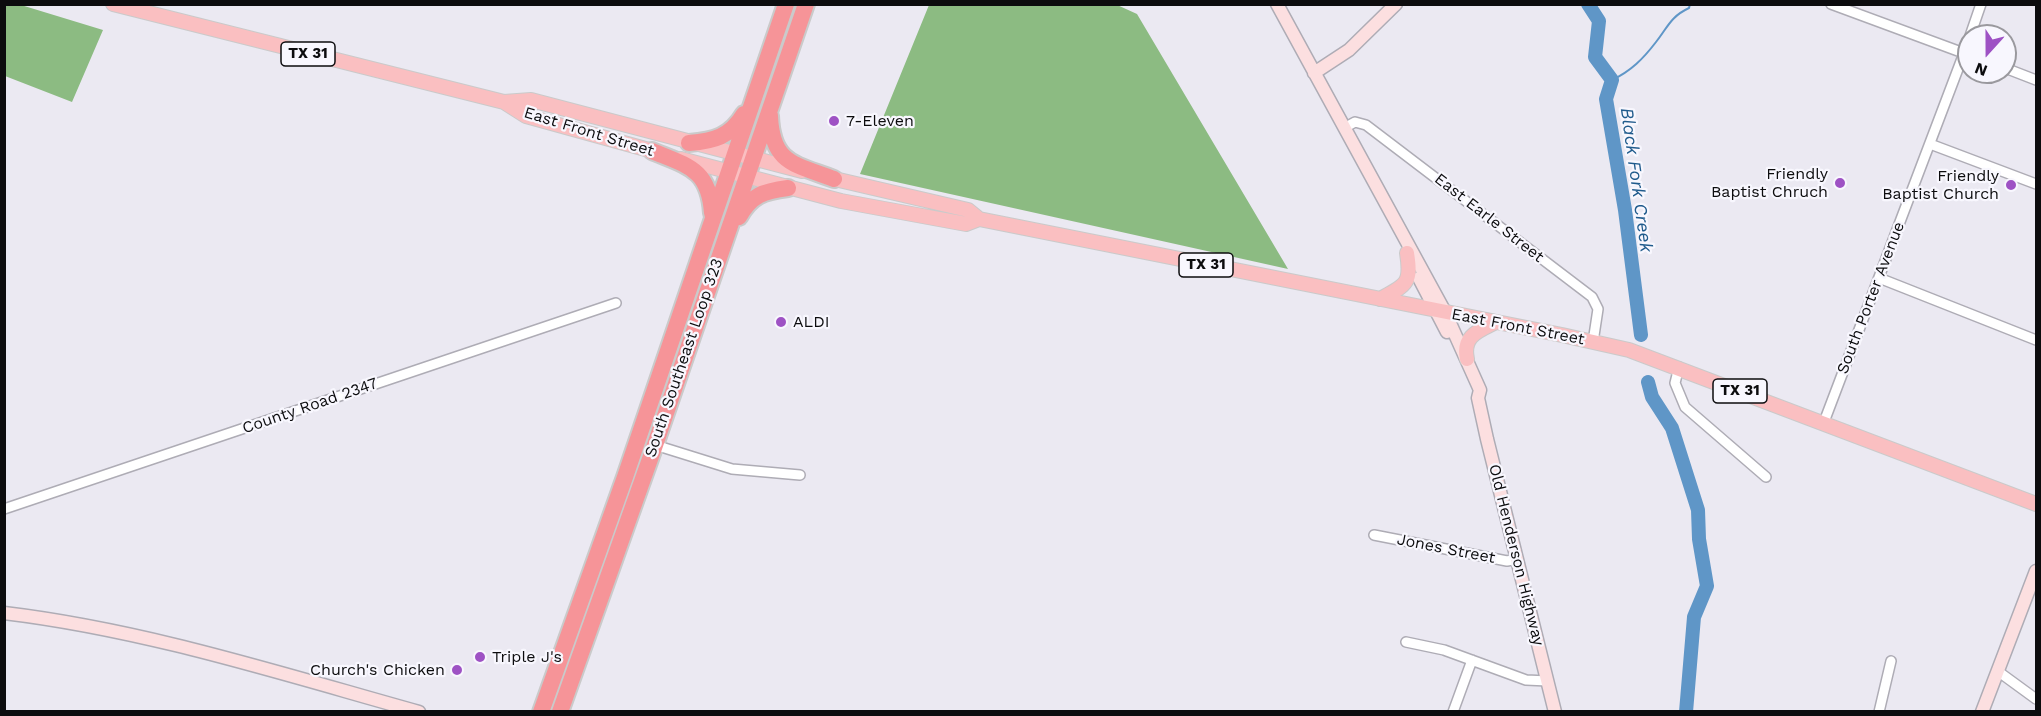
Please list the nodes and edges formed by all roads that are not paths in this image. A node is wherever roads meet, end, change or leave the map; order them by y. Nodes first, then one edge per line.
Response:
1 (113, 4) edge
2 (786, 4) edge
3 (806, 4) edge
4 (1278, 4) edge
5 (1396, 4) edge
6 (1831, 4) edge
7 (1981, 4) edge
8 (1975, 24) edge
9 (1957, 50) edge
10 (2017, 72) edge
11 (1314, 73) junction
12 (1957, 78) edge
13 (2037, 80) edge
14 (755, 96) junction
15 (504, 102) junction
16 (770, 109) junction
17 (1344, 128) junction
18 (689, 143) junction
19 (1930, 144) junction
20 (652, 151) junction
21 (735, 154) junction
22 (752, 159) junction
23 (729, 172) junction
24 (746, 177) junction
25 (834, 179) junction
26 (2037, 184) edge
27 (788, 188) junction
28 (712, 218) junction
29 (979, 219) junction
30 (1395, 222) junction
31 (721, 250) junction
32 (1407, 253) junction
33 (1880, 278) junction
34 (1380, 299) junction
35 (616, 303) dead end
36 (1440, 311) junction
37 (1496, 322) junction
38 (2037, 340) edge
39 (1593, 342) junction
40 (1467, 359) junction
41 (1679, 367) junction
42 (1478, 398) junction
43 (1824, 422) junction
44 (655, 445) junction
45 (800, 475) dead end
46 (1766, 477) dead end
47 (2037, 504) edge
48 (4, 509) edge
49 (1374, 535) dead end
50 (1518, 559) junction
51 (2037, 571) edge
52 (4, 613) edge
53 (1406, 642) dead end
54 (1472, 660) junction
55 (1891, 661) dead end
56 (1999, 672) junction
57 (1548, 681) junction
58 (2037, 699) edge
59 (419, 711) edge
60 (541, 711) edge
61 (560, 711) edge
62 (1453, 711) edge
63 (1555, 711) edge
64 (1880, 711) edge
65 (1982, 711) edge

1 - 15 main road, TX 31
2 - 14 highway, South Southeast Loop 323
3 - 16 highway, South Southeast Loop 323
4 - 11 main road, Old Henderson Highway
5 - 11 main road
6 - 9 street
7 - 8 street, South Porter Avenue
10 - 13 street
11 - 17 main road, Old Henderson Highway
12 - 19 street, South Porter Avenue
14 - 18 highway
14 - 21 highway, South Southeast Loop 323
15 - 18 main road, East Front Street / TX 31
15 - 20 main road, East Front Street / TX 31
16 - 22 highway, South Southeast Loop 323
16 - 25 highway
17 - 30 main road, Old Henderson Highway
17 - 39 street, East Earle Street
18 - 21 main road, East Front Street / TX 31
19 - 26 street
19 - 33 street, South Porter Avenue
20 - 23 main road, East Front Street / TX 31
20 - 28 highway
21 - 22 main road, East Front Street / TX 31
21 - 23 highway, South Southeast Loop 323
22 - 24 highway, South Southeast Loop 323
22 - 25 main road, East Front Street / TX 31
23 - 24 main road, East Front Street / TX 31
23 - 28 highway, South Southeast Loop 323
24 - 27 main road, East Front Street / TX 31
24 - 31 highway, South Southeast Loop 323
25 - 29 main road, East Front Street / TX 31
27 - 29 main road, East Front Street / TX 31
27 - 31 highway
28 - 60 highway, South Southeast Loop 323
29 - 34 main road, East Front Street / TX 31
30 - 32 main road, Old Henderson Highway
30 - 36 main road, Old Henderson Highway
31 - 44 highway, South Southeast Loop 323
32 - 34 main road
32 - 36 main road, Old Henderson Highway
33 - 38 street
33 - 43 street, South Porter Avenue
34 - 36 main road, East Front Street / TX 31
35 - 48 street, County Road 2347
36 - 37 main road, East Front Street / TX 31
36 - 40 main road, Old Henderson Highway
36 - 42 main road, Old Henderson Highway
37 - 39 main road, East Front Street / TX 31
37 - 40 main road
39 - 41 main road, East Front Street / TX 31
40 - 42 main road, Old Henderson Highway
41 - 43 main road, East Front Street / TX 31
41 - 46 street
42 - 50 main road, Old Henderson Highway
43 - 47 main road, East Front Street / TX 31
44 - 45 street
44 - 61 highway, South Southeast Loop 323
49 - 50 street, Jones Street
50 - 57 main road, Old Henderson Highway
51 - 56 main road
52 - 59 main road
53 - 54 street
54 - 57 street
54 - 62 street
55 - 64 street
56 - 58 street
56 - 65 main road
57 - 63 main road, Old Henderson Highway

